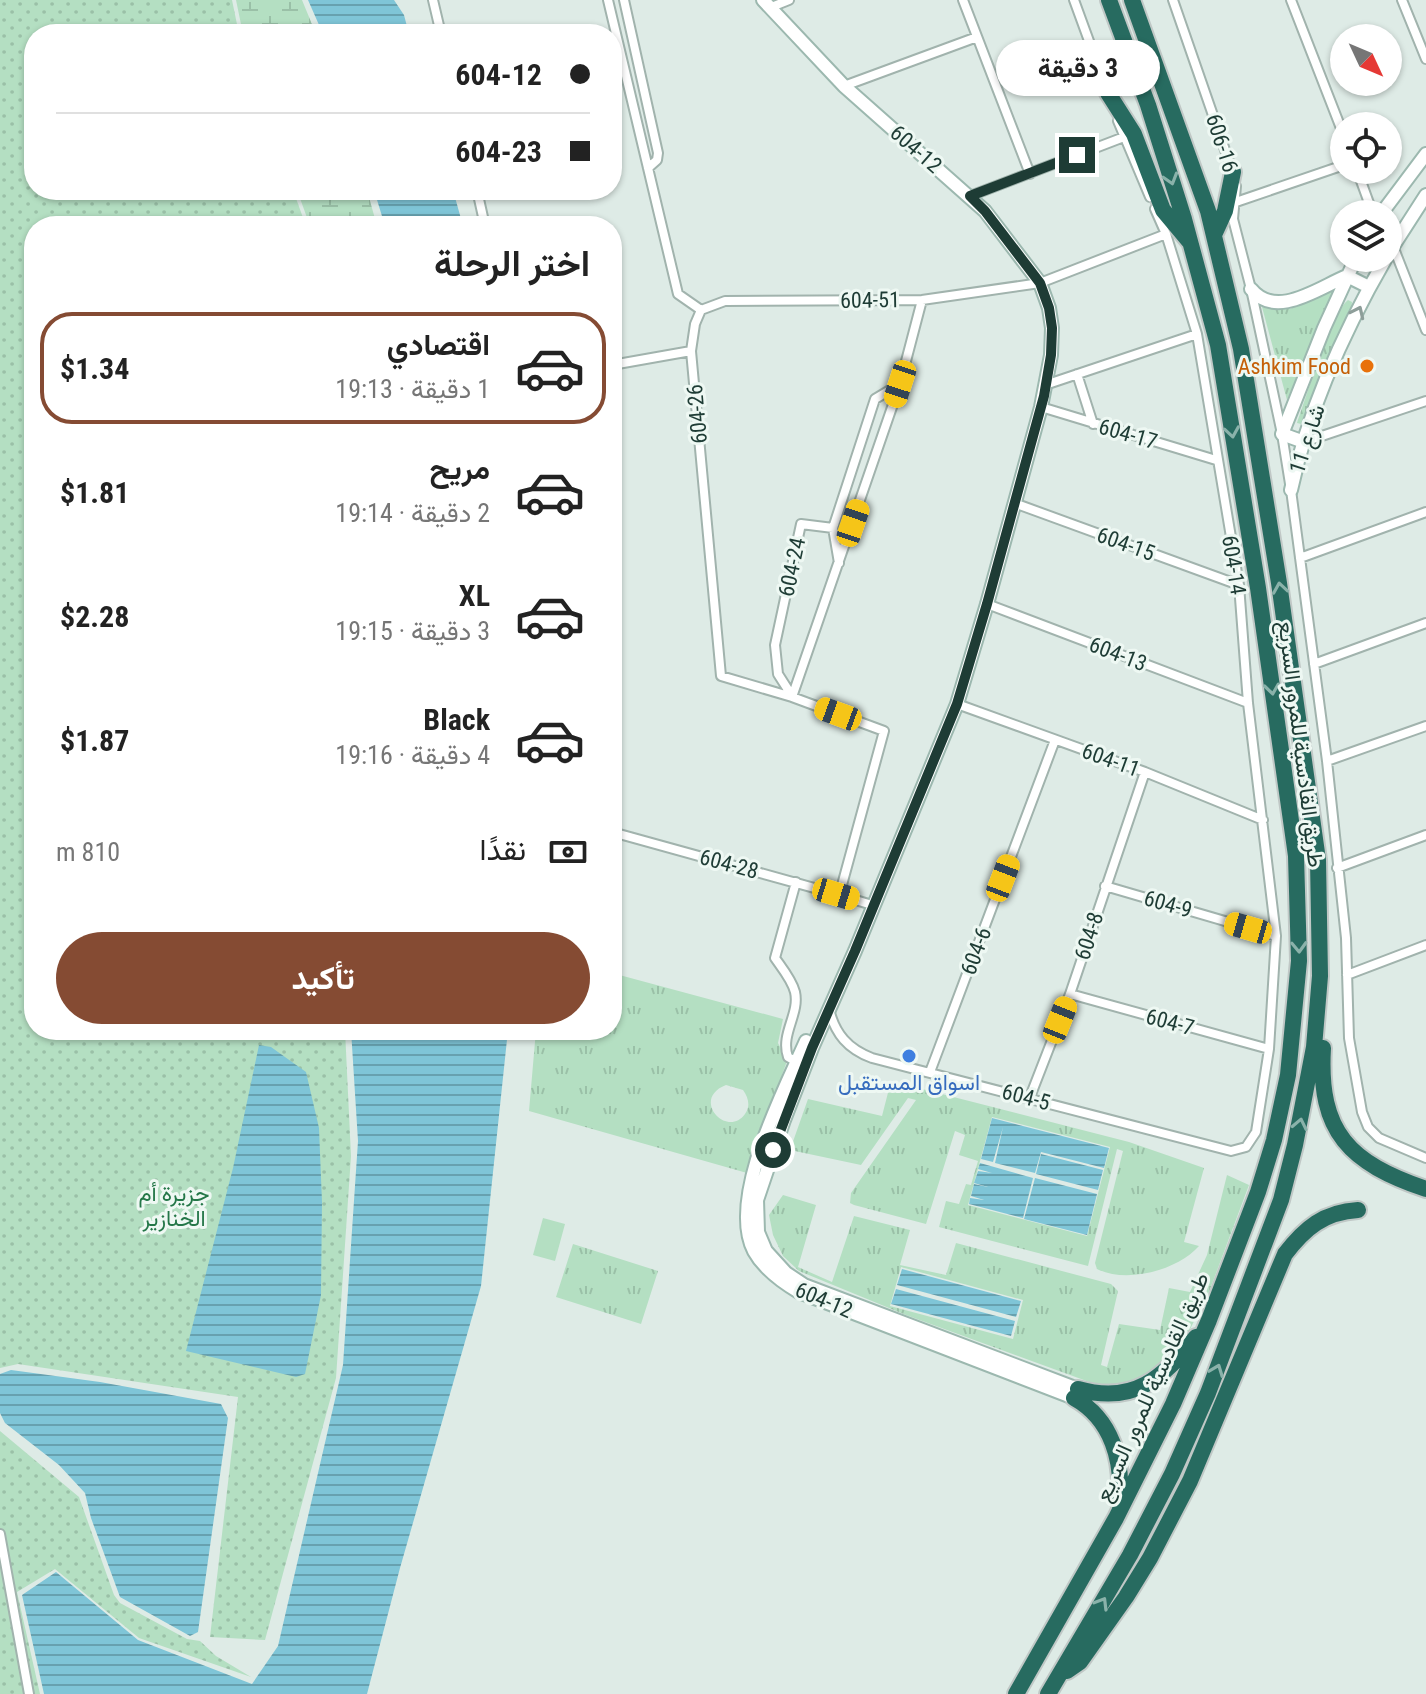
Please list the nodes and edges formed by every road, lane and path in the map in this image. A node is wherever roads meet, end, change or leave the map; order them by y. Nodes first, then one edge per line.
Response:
1 (433, 0) edge
2 (608, 0) edge
3 (624, 0) edge
4 (789, 0) edge
5 (963, 0) edge
6 (1074, 0) edge
7 (1109, 0) edge
8 (1132, 0) edge
9 (1173, 0) edge
10 (1291, 0) edge
11 (1402, 0) edge
12 (766, 4) edge
13 (439, 24) edge
14 (614, 24) edge
15 (977, 37) junction
16 (622, 59) edge
17 (1426, 59) edge
18 (844, 86) junction
19 (1108, 93) junction
20 (1335, 112) edge
21 (1124, 137) junction
22 (1426, 154) edge
23 (648, 168) junction
24 (1330, 170) edge
25 (1233, 172) junction
26 (1030, 174) junction
27 (1426, 195) edge
28 (970, 196) junction
29 (1392, 200) edge
30 (1236, 202) junction
31 (1402, 233) edge
32 (1166, 234) junction
33 (1214, 235) junction
34 (1190, 242) junction
35 (1349, 272) edge
36 (1378, 272) edge
37 (1398, 272) edge
38 (1347, 276) junction
39 (1040, 283) junction
40 (1369, 287) junction
41 (1251, 289) junction
42 (922, 300) junction
43 (701, 310) junction
44 (1426, 330) edge
45 (1197, 334) junction
46 (691, 351) junction
47 (622, 363) edge
48 (1077, 374) junction
49 (900, 384) junction
50 (1045, 385) junction
51 (1426, 401) edge
52 (1041, 407) junction
53 (1093, 424) junction
54 (1282, 434) junction
55 (1304, 442) junction
56 (1216, 460) junction
57 (852, 470) junction
58 (870, 474) junction
59 (1291, 490) junction
60 (1014, 503) junction
61 (1426, 512) edge
62 (833, 528) junction
63 (1300, 558) junction
64 (839, 564) junction
65 (1239, 585) junction
66 (987, 604) junction
67 (1425, 626) edge
68 (1314, 664) junction
69 (792, 697) junction
70 (1248, 703) junction
71 (957, 704) junction
72 (1426, 726) edge
73 (1055, 740) junction
74 (1327, 761) junction
75 (1145, 772) junction
76 (1263, 820) junction
77 (622, 835) edge
78 (1426, 835) edge
79 (1337, 868) junction
80 (796, 882) junction
81 (1105, 886) junction
82 (836, 894) junction
83 (872, 905) junction
84 (1276, 936) junction
85 (1426, 945) edge
86 (1347, 975) junction
87 (1070, 994) junction
88 (829, 1009) junction
89 (1318, 1010) junction
90 (808, 1047) junction
91 (1269, 1049) junction
92 (797, 1062) junction
93 (930, 1072) junction
94 (1030, 1097) junction
95 (1246, 1147) joint
96 (1426, 1158) edge
97 (1426, 1189) edge
98 (1358, 1210) dead end
99 (1209, 1320) junction
100 (1076, 1394) junction
101 (1116, 1518) junction
102 (0, 1534) edge
103 (1061, 1672) junction
104 (29, 1694) edge
105 (1016, 1694) edge
106 (1048, 1694) edge

1 - 13 street
2 - 14 street
3 - 23 street
4 - 12 street
5 - 15 street
6 - 19 street, 604-14
7 -> 34 highway, طريق القادسية للمرور السريع
8 - 33 highway, طريق القادسية للمرور السريع
9 - 25 street, 606-16
10 - 20 street
11 - 17 street
12 - 18 main road, 604-12
15 - 18 street
15 - 26 street
16 - 23 street
18 - 28 main road, 604-12
19 - 21 street, 604-14
19 - 34 highway
21 - 26 street
21 - 32 street, 604-14
22 - 29 main road
23 - 43 street
24 - 30 street
25 - 30 street, 606-16
25 - 33 highway
26 - 28 street
27 - 31 main road, شارع 11
28 - 39 main road, 604-12
30 - 41 street, 606-16
32 - 39 street, 604-51
32 - 45 street, 604-14
89 -> 33 highway, طريق القادسية للمرور السريع
34 -> 99 highway, طريق القادسية للمرور السريع
35 - 38 main road, شارع 11
36 - 40 main road, شارع 11
37 - 44 street
38 - 40 main road
38 - 41 main road
38 - 54 main road, شارع 11
39 - 42 street, 604-51
39 - 50 main road, 604-12
55 -> 40 main road, شارع 11
41 - 54 street, 606-16
42 - 43 street, 604-51
42 - 49 street
43 - 46 street, 604-26
45 - 48 street
45 - 56 street, 604-14
46 - 47 street
46 - 69 street, 604-26
48 - 50 street
48 - 53 street
49 - 57 street, 604-24
49 - 58 street
50 - 52 main road, 604-12
51 - 55 street
52 - 53 street, 604-17
52 - 60 main road, 604-12
53 - 56 street, 604-17
54 - 55 main road
54 - 59 street, 606-16
55 - 59 main road, شارع 11
56 - 65 street, 604-14
57 - 58 street
57 - 62 street, 604-24
58 - 64 street
59 - 63 street, 606-16
60 - 65 street, 604-15
60 - 66 main road, 604-12
61 - 63 street
62 - 64 street
62 - 69 street, 604-24
63 - 68 street, 606-16
64 - 69 street
65 - 70 street, 604-14
66 - 70 street, 604-13
66 - 71 main road, 604-12
67 - 68 street
68 - 74 street, 606-16
69 - 82 street, 604-26
70 - 76 street, 604-14
71 - 73 street, 604-11
71 - 83 main road, 604-12
72 - 74 street
73 - 75 street, 604-11
73 - 93 street, 604-6
74 - 79 street, 606-16
75 - 76 street, 604-11
75 - 81 street, 604-8
76 - 84 street, 604-14
77 - 80 street, 604-28
78 - 79 street
79 - 86 street, 606-16
80 - 82 street, 604-28
80 - 92 street
81 - 84 street, 604-9
81 - 87 street, 604-8
82 - 83 street, 604-28
83 - 88 main road, 604-12
83 - 90 main road, 604-12
84 - 91 street, 604-14
85 - 86 street
86 - 96 street, 606-16
87 - 91 street, 604-7
87 - 94 street, 604-8
88 - 90 main road, 604-12
88 - 93 street, 604-5
89 - 97 highway
103 -> 89 highway, طريق القادسية للمرور السريع
90 - 92 main road, 604-12
90 - 100 main road, 604-12
91 - 95 street, 604-14
92 - 100 main road, 604-12
93 - 94 street, 604-5
94 - 95 street, 604-5
98 - 103 highway
99 - 100 highway
99 - 101 highway, طريق القادسية للمرور السريع
100 - 101 highway
101 - 105 highway, طريق القادسية للمرور السريع
102 - 104 street
103 - 106 highway, طريق القادسية للمرور السريع

